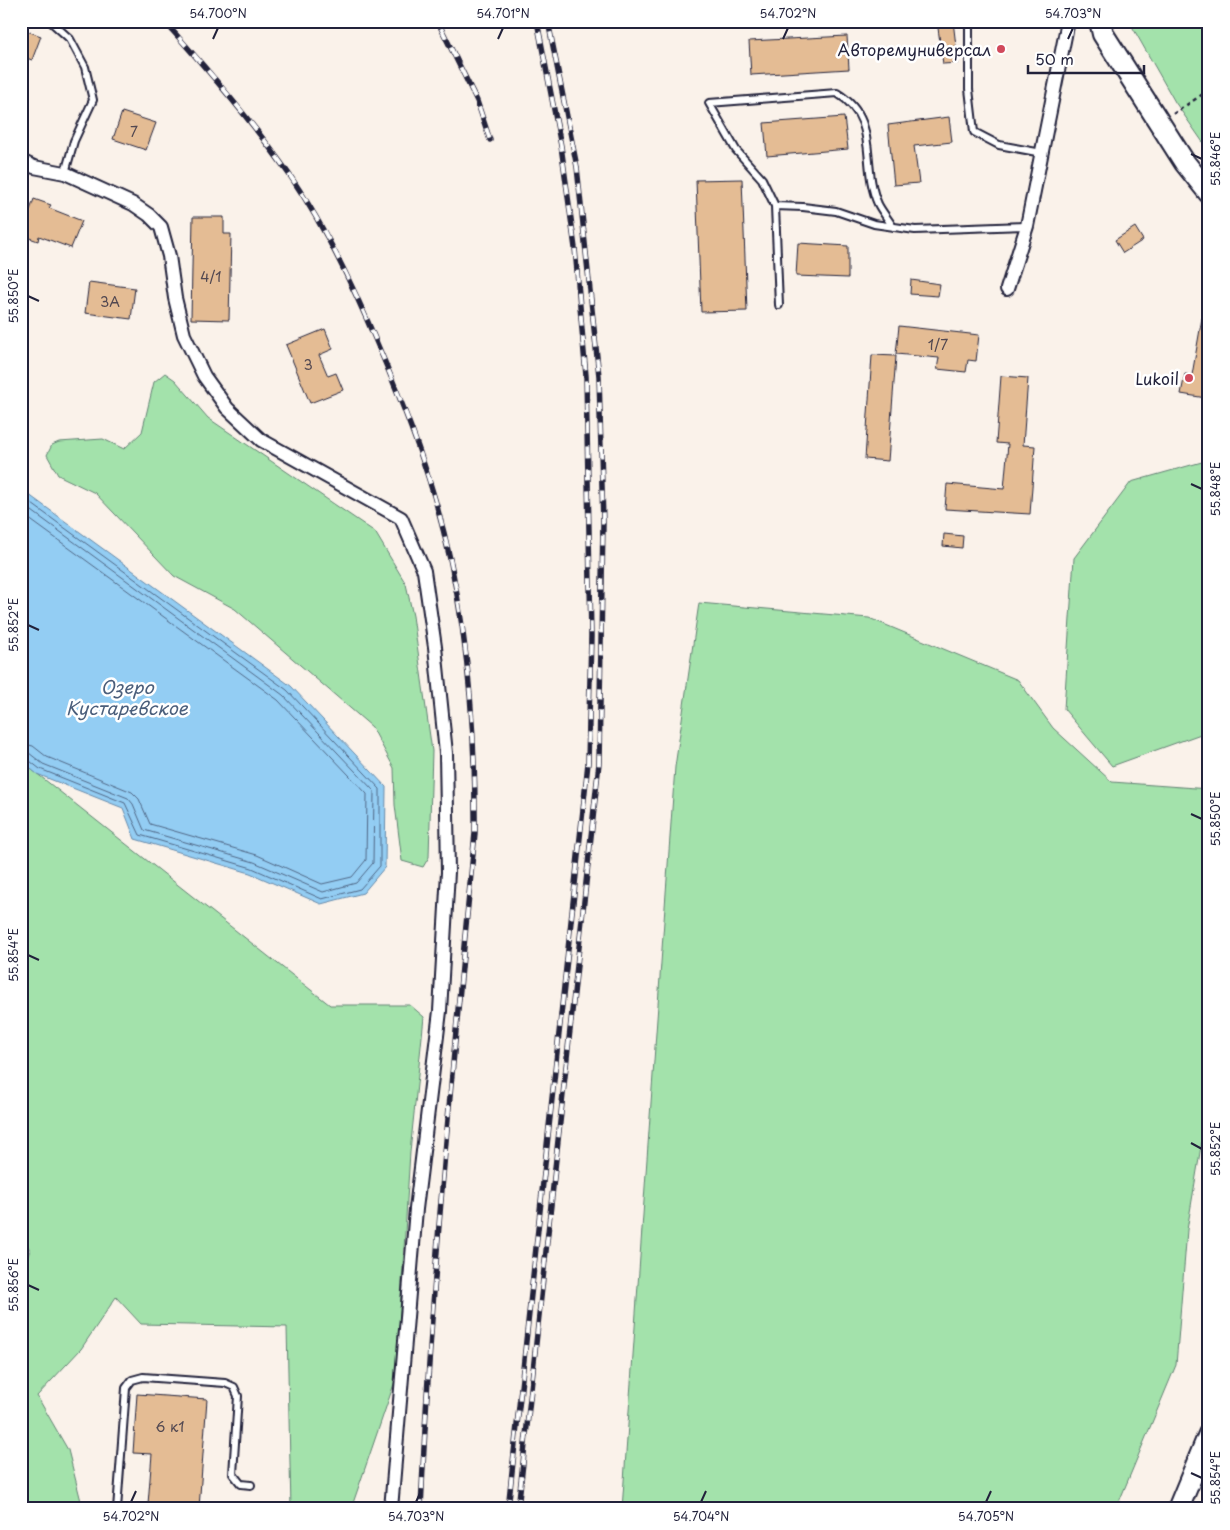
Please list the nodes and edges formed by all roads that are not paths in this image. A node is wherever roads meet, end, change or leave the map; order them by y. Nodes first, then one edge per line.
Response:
1 (50, 21) edge
2 (969, 21) edge
3 (1068, 21) edge
4 (1100, 21) edge
5 (1042, 153) junction
6 (21, 161) edge
7 (65, 173) junction
8 (1209, 193) edge
9 (774, 206) junction
10 (1027, 226) junction
11 (894, 227) junction
12 (1007, 289) dead end
13 (779, 305) dead end
14 (1209, 1434) edge
15 (251, 1485) dead end
16 (117, 1509) edge
17 (391, 1509) edge
18 (1178, 1509) edge

1 - 7 lane
2 - 5 lane
3 - 5 street
4 - 8 main road
5 - 10 street
6 - 7 street
7 - 17 street
9 - 11 lane
9 - 11 lane
9 - 13 lane
10 - 11 lane
10 - 12 street
14 - 18 main road
15 - 16 lane

